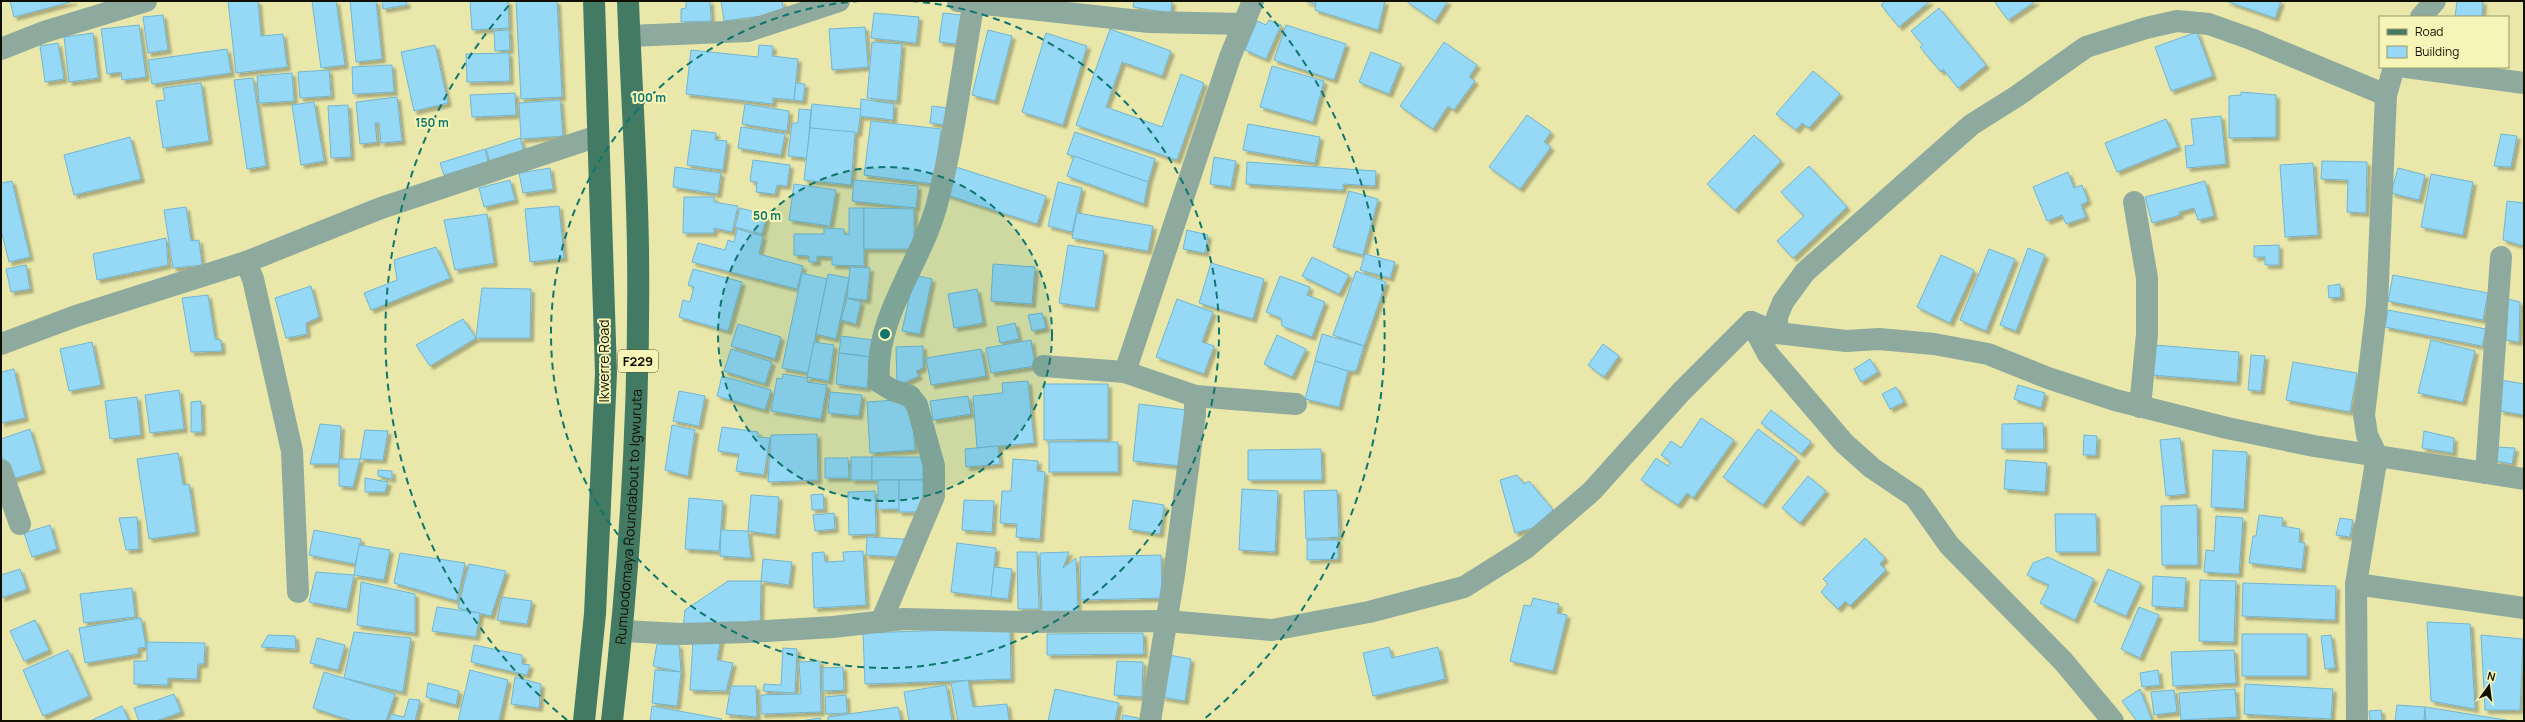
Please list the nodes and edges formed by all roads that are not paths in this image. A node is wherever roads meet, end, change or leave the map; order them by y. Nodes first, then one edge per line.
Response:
1 (146, 1) edge
2 (594, 1) edge
3 (628, 1) edge
4 (839, 1) edge
5 (969, 1) edge
6 (1253, 1) edge
7 (2435, 1) edge
8 (2422, 16) edge
9 (1244, 24) junction
10 (629, 36) junction
11 (1, 49) edge
12 (2394, 68) edge
13 (2413, 68) edge
14 (2524, 83) edge
15 (2386, 96) junction
16 (598, 136) junction
17 (2134, 202) dead end
18 (2501, 257) dead end
19 (246, 262) junction
20 (1751, 322) junction
21 (1778, 333) junction
22 (1, 344) edge
23 (1043, 366) dead end
24 (1125, 372) junction
25 (1195, 396) junction
26 (1296, 404) dead end
27 (2140, 407) junction
28 (2377, 456) junction
29 (1, 470) edge
30 (2486, 472) junction
31 (2524, 479) edge
32 (20, 524) dead end
33 (2356, 584) junction
34 (298, 592) dead end
35 (2524, 608) edge
36 (1167, 621) junction
37 (882, 622) junction
38 (623, 631) junction
39 (584, 721) edge
40 (612, 721) edge
41 (1150, 721) edge
42 (2113, 721) edge
43 (2358, 721) edge

1 - 11 street
2 - 16 main road, Ikwerre Road / F229
3 - 10 main road, Rumuodomaya Roundabout to Igwuruta / F229
4 - 10 street
5 - 9 street
5 - 37 street
6 - 9 street
7 - 8 street
9 - 24 street
10 - 38 main road, Rumuodomaya Roundabout to Igwuruta / F229
12 - 15 street
13 - 14 street
15 - 21 street
15 - 28 street
16 - 19 street
16 - 39 main road, Ikwerre Road / F229
17 - 27 street
18 - 30 street
19 - 22 street
19 - 34 street
20 - 21 street
20 - 36 street
20 - 42 street
21 - 27 street
23 - 24 street
24 - 25 street
25 - 26 street
25 - 36 street
27 - 28 street
28 - 30 street
28 - 33 street
29 - 32 street
30 - 31 street
33 - 35 street
33 - 43 street
36 - 37 street
36 - 41 street
37 - 38 street
38 - 40 main road, Rumuodomaya Roundabout to Igwuruta / F229

